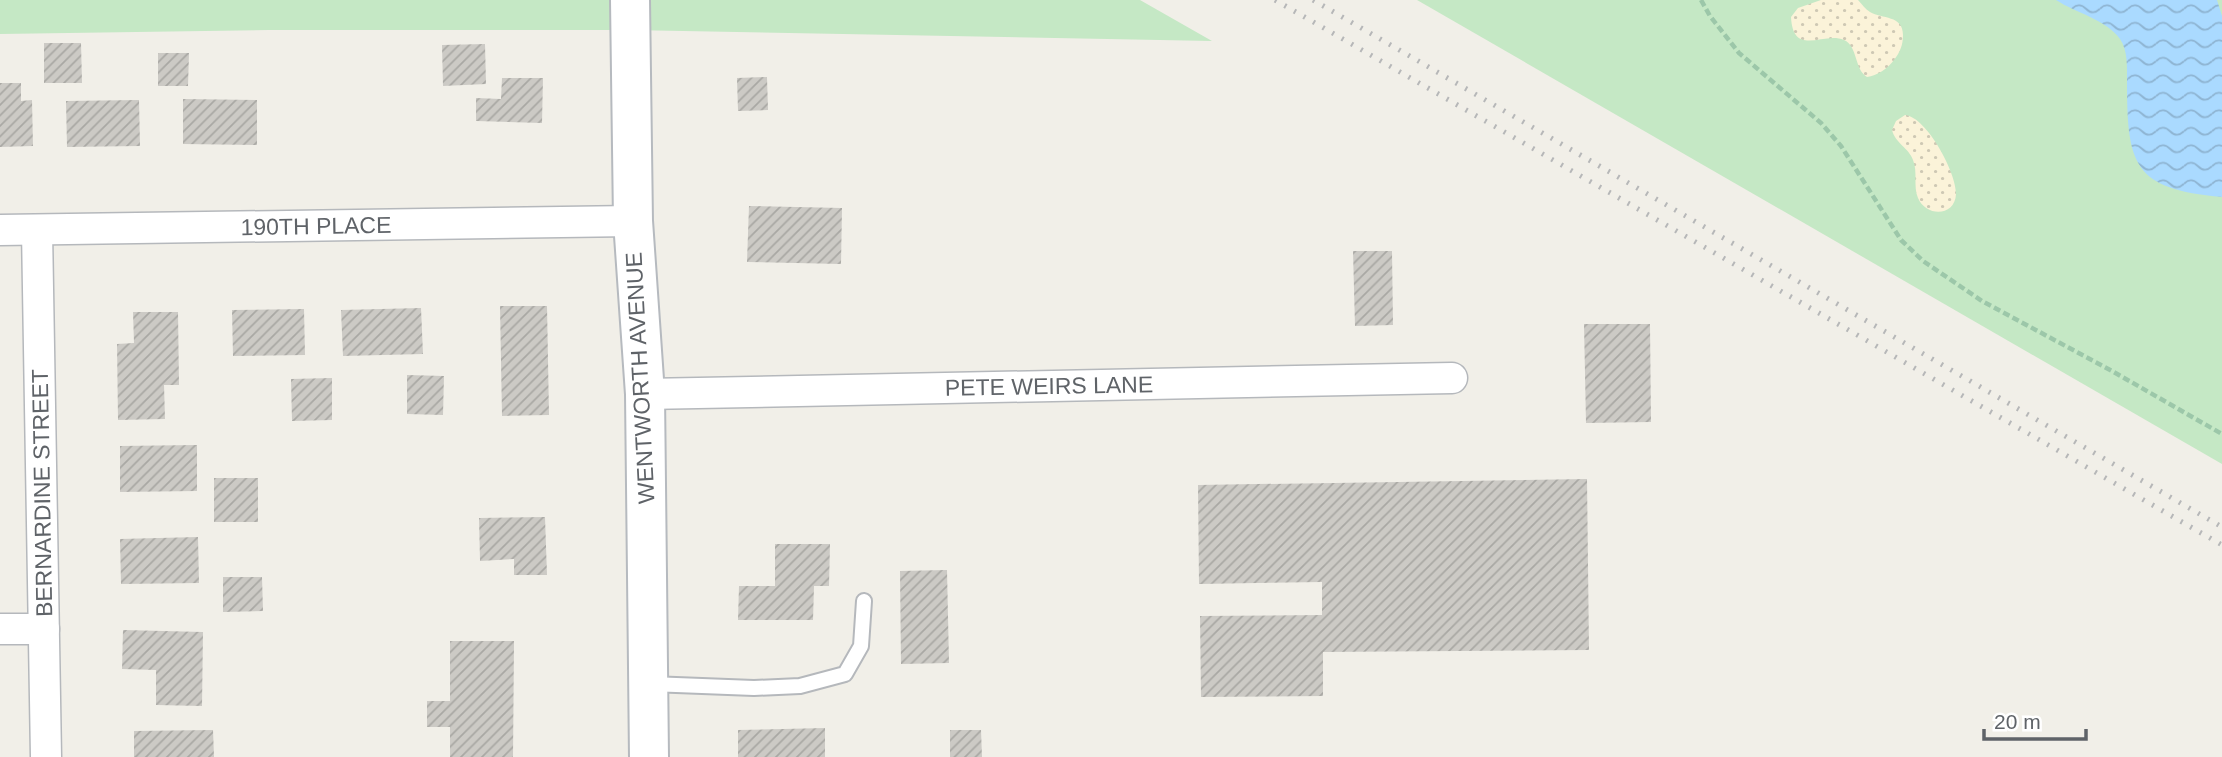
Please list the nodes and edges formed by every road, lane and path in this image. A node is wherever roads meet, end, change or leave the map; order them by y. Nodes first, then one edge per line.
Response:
1 (630, 0) edge
2 (1701, 0) edge
3 (632, 221) junction
4 (0, 230) edge
5 (37, 230) junction
6 (1452, 378) dead end
7 (645, 394) junction
8 (2222, 434) edge
9 (864, 601) dead end
10 (0, 629) edge
11 (44, 629) junction
12 (648, 684) junction
13 (46, 757) edge
14 (649, 757) edge

1 - 3 street, WENTWORTH AVENUE
2 - 8 path
3 - 5 street, 190TH PLACE
3 - 7 street, WENTWORTH AVENUE
4 - 5 street, 190TH PLACE
5 - 11 street, BERNARDINE STREET
6 - 7 street, PETE WEIRS LANE
7 - 12 street, WENTWORTH AVENUE
9 - 12 lane
10 - 11 street
11 - 13 street, BERNARDINE STREET
12 - 14 street, WENTWORTH AVENUE

